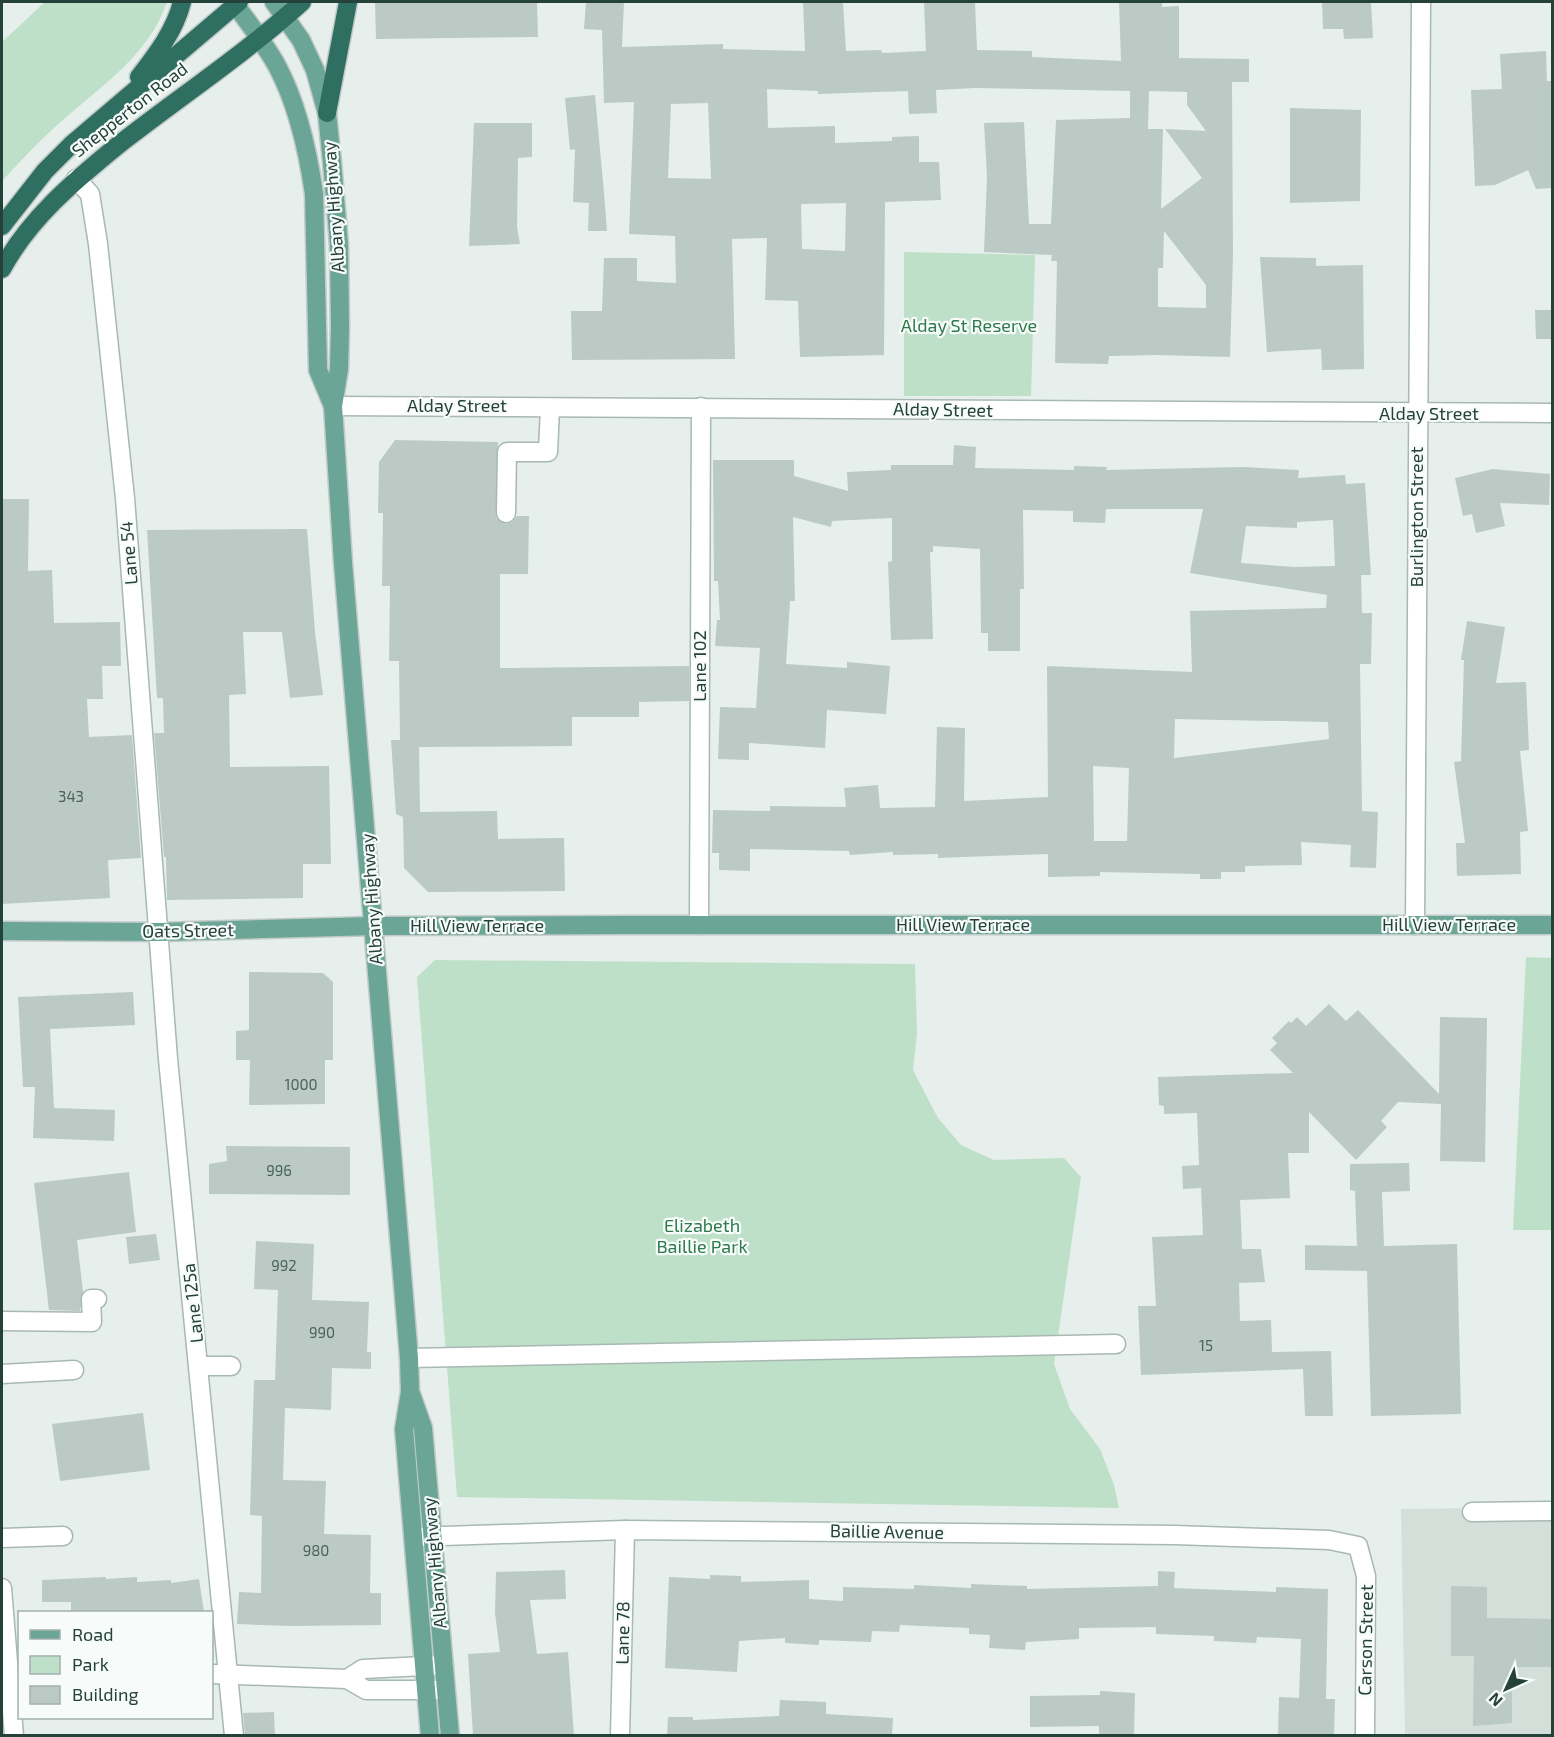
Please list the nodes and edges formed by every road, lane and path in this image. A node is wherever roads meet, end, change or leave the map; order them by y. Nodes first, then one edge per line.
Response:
1 (182, 2) edge
2 (274, 2) edge
3 (302, 2) edge
4 (348, 2) edge
5 (1421, 2) edge
6 (236, 3) edge
7 (286, 16) junction
8 (259, 38) junction
9 (120, 103) junction
10 (327, 113) junction
11 (76, 179) junction
12 (2, 226) edge
13 (2, 269) edge
14 (333, 406) junction
15 (701, 407) junction
16 (550, 408) junction
17 (1552, 413) edge
18 (1417, 414) junction
19 (506, 513) dead end
20 (699, 925) junction
21 (1415, 925) junction
22 (1552, 925) edge
23 (374, 926) junction
24 (2, 931) edge
25 (160, 932) junction
26 (98, 1299) dead end
27 (2, 1321) edge
28 (1116, 1344) dead end
29 (409, 1358) junction
30 (199, 1366) junction
31 (231, 1366) dead end
32 (74, 1370) dead end
33 (2, 1374) edge
34 (1552, 1511) edge
35 (1472, 1512) dead end
36 (625, 1530) junction
37 (63, 1536) dead end
38 (423, 1537) junction
39 (2, 1538) edge
40 (1358, 1546) joint
41 (2, 1588) edge
42 (424, 1665) junction
43 (444, 1665) junction
44 (10, 1674) edge
45 (220, 1674) edge
46 (347, 1679) junction
47 (426, 1690) junction
48 (446, 1690) junction
49 (14, 1736) edge
50 (234, 1736) edge
51 (430, 1736) edge
52 (450, 1736) edge
53 (620, 1736) edge
54 (1365, 1736) edge

1 - 9 highway
2 - 7 main road, Albany Highway
3 - 7 highway, Shepperton Road
4 - 10 highway
5 - 18 street, Burlington Street
6 - 8 main road, Albany Highway
6 - 9 highway, Shepperton Road
7 - 8 highway, Shepperton Road
7 - 10 main road, Albany Highway
8 - 11 highway, Shepperton Road
8 - 14 main road, Albany Highway
9 - 12 highway, Shepperton Road
10 - 14 main road, Albany Highway
11 - 13 highway, Shepperton Road
11 - 25 street, Lane 54
14 - 16 street, Alday Street
14 - 23 main road, Albany Highway
15 - 16 street, Alday Street
15 - 18 street, Alday Street
15 - 20 street, Lane 102
16 - 19 street
17 - 18 street, Alday Street
18 - 21 street, Burlington Street
20 - 21 main road, Hill View Terrace
20 - 23 main road, Hill View Terrace
21 - 22 main road, Hill View Terrace
23 - 25 main road, Oats Street
23 - 29 main road, Albany Highway
24 - 25 main road, Oats Street
25 - 30 street, Lane 125a
26 - 27 street
28 - 29 street
29 - 38 main road, Albany Highway
30 - 31 street
30 - 45 street, Lane 125a
32 - 33 street
34 - 35 street
36 - 38 street, Baillie Avenue
36 - 40 street, Baillie Avenue
36 - 53 street, Lane 78
37 - 39 street
38 - 42 main road, Albany Highway
38 - 43 main road, Albany Highway
40 - 54 street, Carson Street
41 - 44 street
42 - 43 street
42 - 46 street
42 - 47 main road, Albany Highway
43 - 48 main road, Albany Highway
44 - 49 street
45 - 46 street
45 - 50 street, Lane 125a
46 - 47 street
47 - 48 street
47 - 51 main road, Albany Highway
48 - 52 main road, Albany Highway

